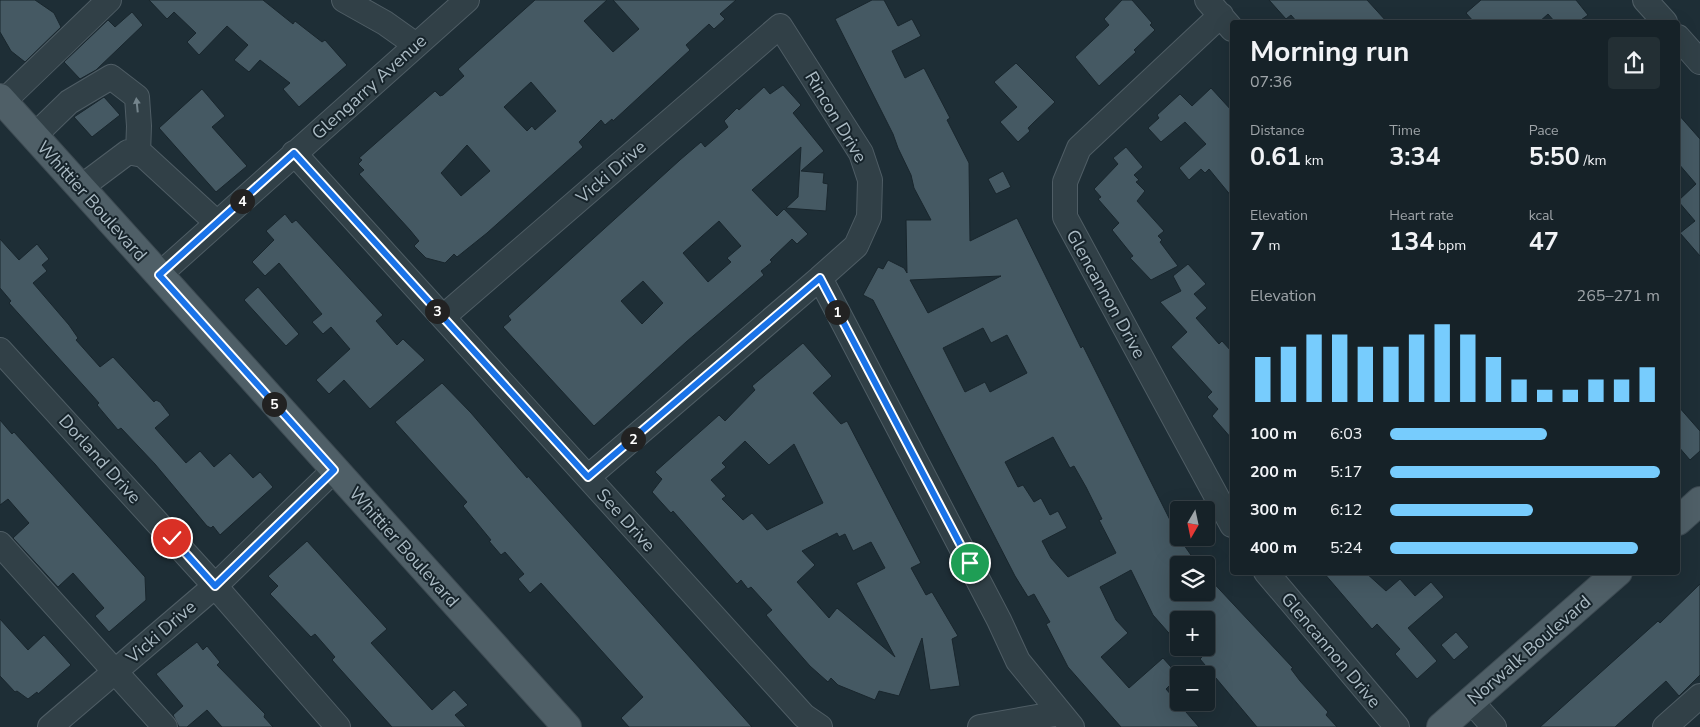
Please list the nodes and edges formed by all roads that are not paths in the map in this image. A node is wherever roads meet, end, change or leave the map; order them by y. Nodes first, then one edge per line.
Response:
1 (109, 0) edge
2 (344, 0) edge
3 (467, 0) edge
4 (1645, 0) edge
5 (1220, 15) edge
6 (1663, 20) edge
7 (780, 26) joint
8 (1680, 38) edge
9 (416, 45) junction
10 (1700, 62) edge
11 (2, 100) edge
12 (34, 136) junction
13 (294, 153) junction
14 (138, 154) junction
15 (80, 188) junction
16 (217, 223) junction
17 (159, 275) junction
18 (820, 278) junction
19 (443, 317) junction
20 (0, 350) edge
21 (334, 470) junction
22 (588, 477) junction
23 (1700, 501) edge
24 (1680, 519) edge
25 (1230, 521) edge
26 (0, 544) edge
27 (1269, 575) edge
28 (1615, 575) edge
29 (215, 586) junction
30 (115, 672) junction
31 (1700, 696) edge
32 (1471, 701) junction
33 (1066, 720) edge
34 (50, 727) edge
35 (164, 727) edge
36 (338, 727) edge
37 (567, 727) edge
38 (820, 727) edge
39 (980, 727) edge
40 (1397, 727) edge
41 (1440, 727) edge
42 (1494, 727) edge
43 (1666, 727) edge

1 - 11 street
2 - 9 street
3 - 9 street, Glengarry Avenue
4 - 6 street
5 - 25 street, Glencannon Drive
7 - 18 street, Rincon Drive
7 - 19 street, Vicki Drive
8 - 10 street
9 - 13 street, Glengarry Avenue
11 - 12 main road, Whittier Boulevard
14 -> 12 street
12 - 15 main road, Whittier Boulevard
13 - 16 street, Glengarry Avenue
13 - 19 street, See Drive
14 - 15 street
14 - 16 street
15 - 17 main road, Whittier Boulevard
16 - 17 street, Glengarry Avenue
17 - 21 main road, Whittier Boulevard
18 - 22 street, Rincon Drive
18 - 33 street
19 - 22 street, See Drive
20 - 29 street, Dorland Drive
21 - 29 street, Vicki Drive
21 - 37 main road, Whittier Boulevard
22 - 38 street, See Drive
23 - 24 main road
26 - 30 street
27 - 40 street, Glencannon Drive
28 - 32 main road, Norwalk Boulevard
29 - 30 street, Vicki Drive
29 - 36 street, Dorland Drive
30 - 34 street, Vicki Drive
30 - 35 street
31 - 43 street
32 - 41 main road, Norwalk Boulevard
32 - 42 street
33 - 39 street

